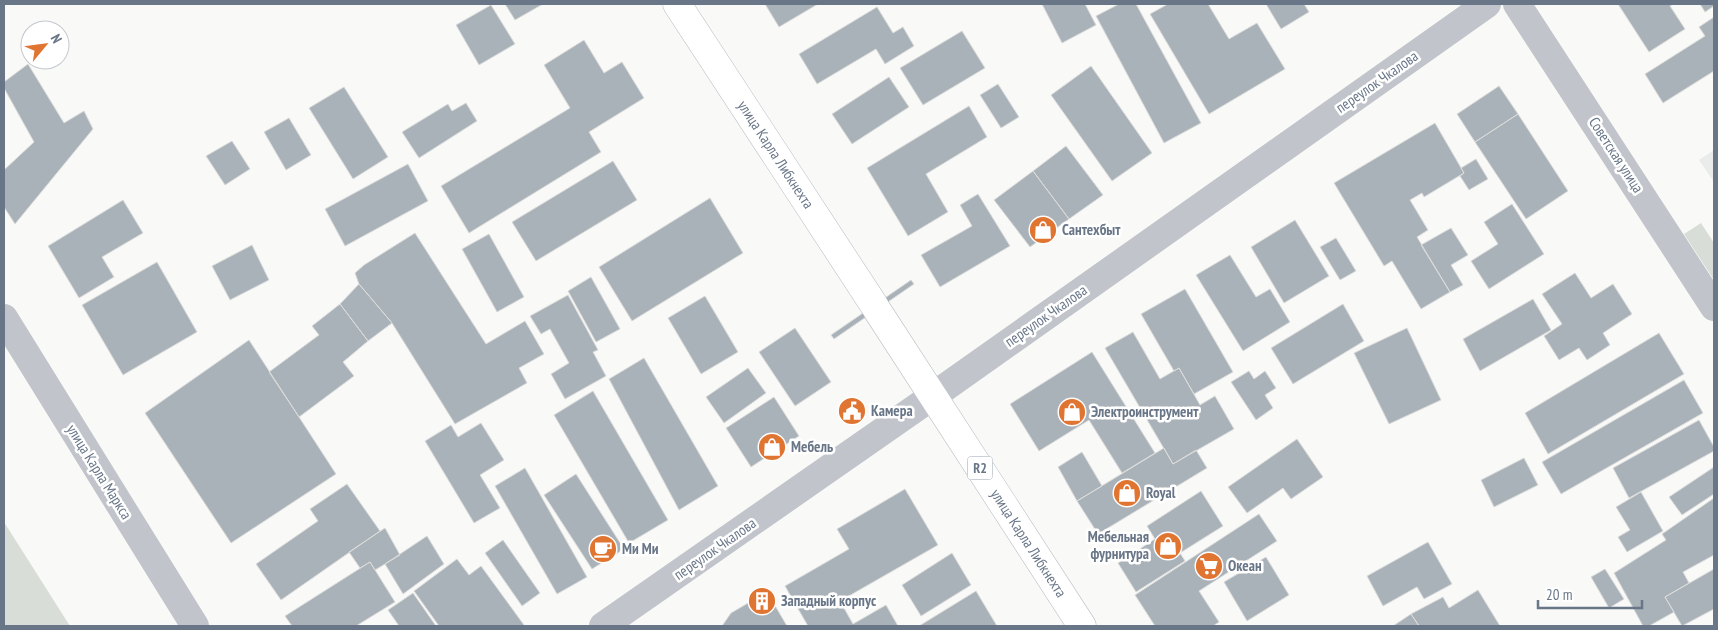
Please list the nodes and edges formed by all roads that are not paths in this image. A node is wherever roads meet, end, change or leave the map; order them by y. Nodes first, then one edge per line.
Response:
1 (677, 4) edge
2 (1488, 4) edge
3 (1517, 4) edge
4 (1714, 307) edge
5 (4, 318) edge
6 (933, 396) junction
7 (195, 626) edge
8 (603, 626) edge
9 (1082, 626) edge

1 - 6 main road, улица Карла Либкнехта / R2
2 - 6 street, переулок Чкалова
3 - 4 street, Советская улица
5 - 7 street, улица Карла Маркса
6 - 8 street, переулок Чкалова
6 - 9 main road, улица Карла Либкнехта / R2

